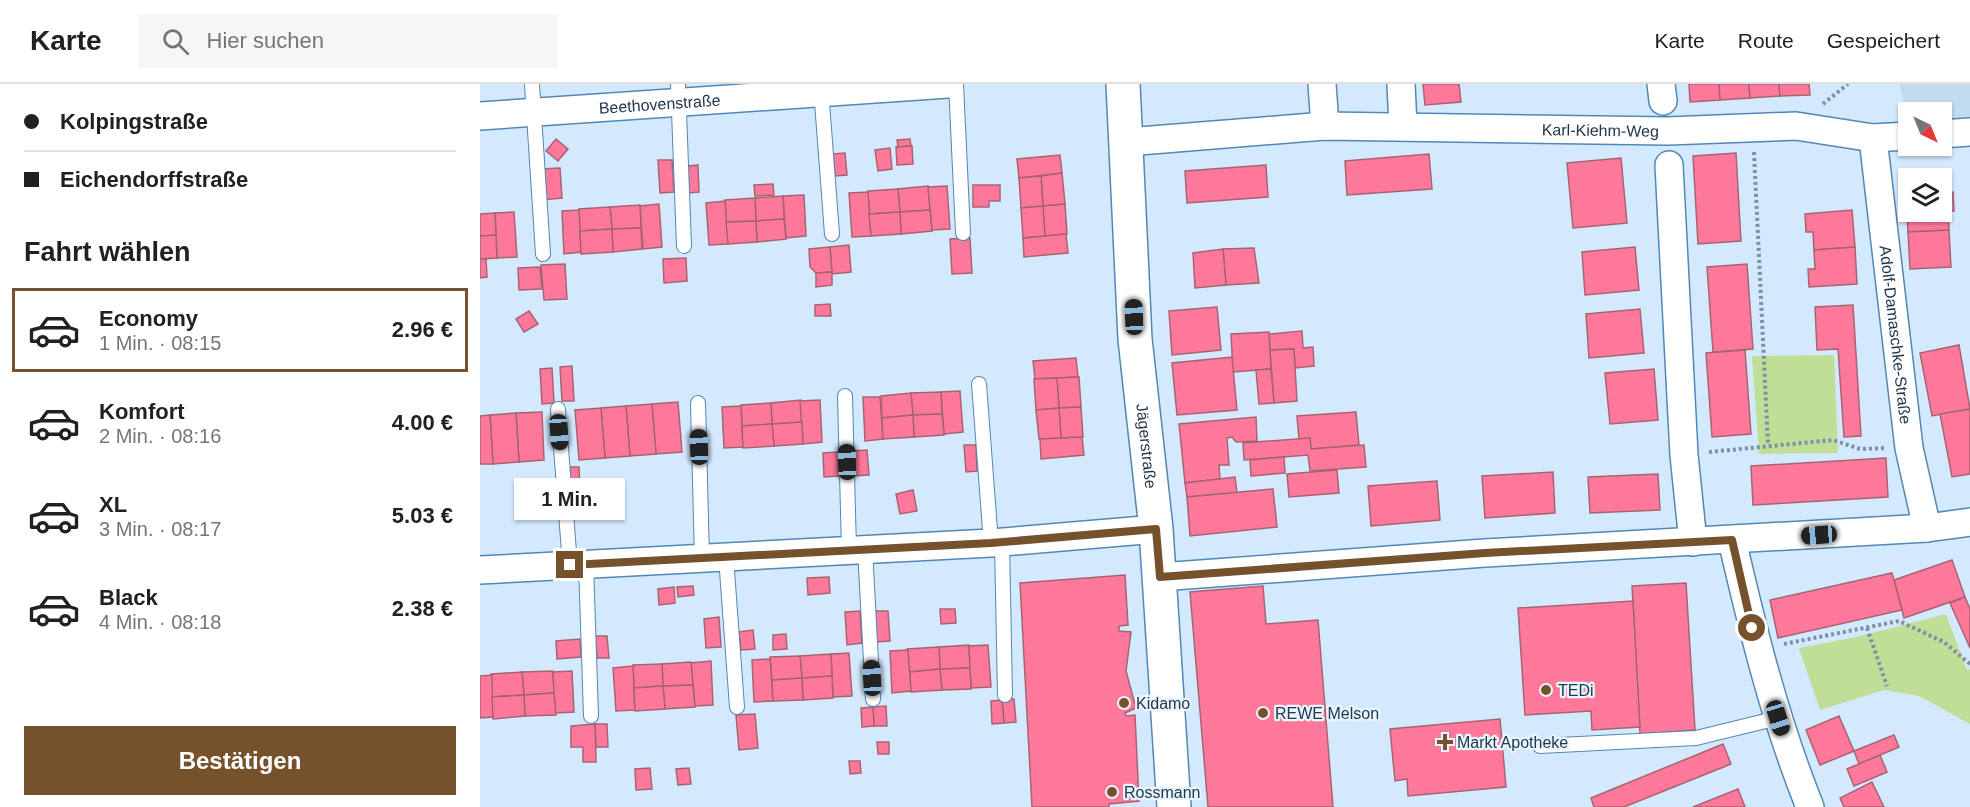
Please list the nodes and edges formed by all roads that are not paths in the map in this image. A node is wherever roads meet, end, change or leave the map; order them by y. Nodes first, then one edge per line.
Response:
1 (532, 84) edge
2 (948, 84) edge
3 (956, 84) edge
4 (1123, 84) edge
5 (1322, 84) edge
6 (1401, 84) edge
7 (821, 89) edge
8 (679, 93) edge
9 (534, 113) junction
10 (480, 116) edge
11 (1325, 126) junction
12 (1403, 126) junction
13 (1970, 132) edge
14 (1952, 133) edge
15 (1898, 137) edge
16 (1873, 138) junction
17 (1126, 142) junction
18 (1669, 165) dead end
19 (963, 233) dead end
20 (832, 234) dead end
21 (684, 246) dead end
22 (543, 254) dead end
23 (979, 384) dead end
24 (845, 396) dead end
25 (698, 403) dead end
26 (558, 409) dead end
27 (1970, 522) edge
28 (1927, 528) junction
29 (1156, 529) junction
30 (1732, 540) junction
31 (997, 542) junction
32 (1693, 542) junction
33 (857, 550) junction
34 (714, 558) junction
35 (578, 565) junction
36 (480, 570) edge
37 (1160, 577) junction
38 (1005, 695) dead end
39 (873, 699) dead end
40 (737, 707) dead end
41 (591, 716) dead end
42 (1778, 718) junction
43 (1540, 746) dead end
44 (1174, 807) edge
45 (1810, 807) edge

1 - 9 lane
2 - 7 street, Beethovenstraße
3 - 19 lane
4 - 17 street, Jägerstraße
5 - 11 street
6 - 12 street
7 - 8 street, Beethovenstraße
7 - 20 lane
8 - 9 street, Beethovenstraße
8 - 21 lane
9 - 10 street, Beethovenstraße
9 - 22 lane
11 - 12 street, Karl-Kiehm-Weg
11 - 17 street, Karl-Kiehm-Weg
12 - 16 street, Karl-Kiehm-Weg
13 - 14 street
15 - 16 street
16 - 28 street, Adolf-Damaschke-Straße
17 - 29 street, Jägerstraße
18 - 32 street
23 - 31 lane
24 - 33 lane
25 - 34 lane
26 - 35 lane
27 - 28 street
28 - 30 street
29 - 31 street
29 - 37 street, Jägerstraße
30 - 32 street
30 - 42 street
31 - 33 street
31 - 38 lane
32 - 37 street
33 - 34 street
33 - 39 lane
34 - 35 street
34 - 40 lane
35 - 36 street
35 - 41 lane
37 - 44 street, Jägerstraße
42 - 43 lane
42 - 45 street

